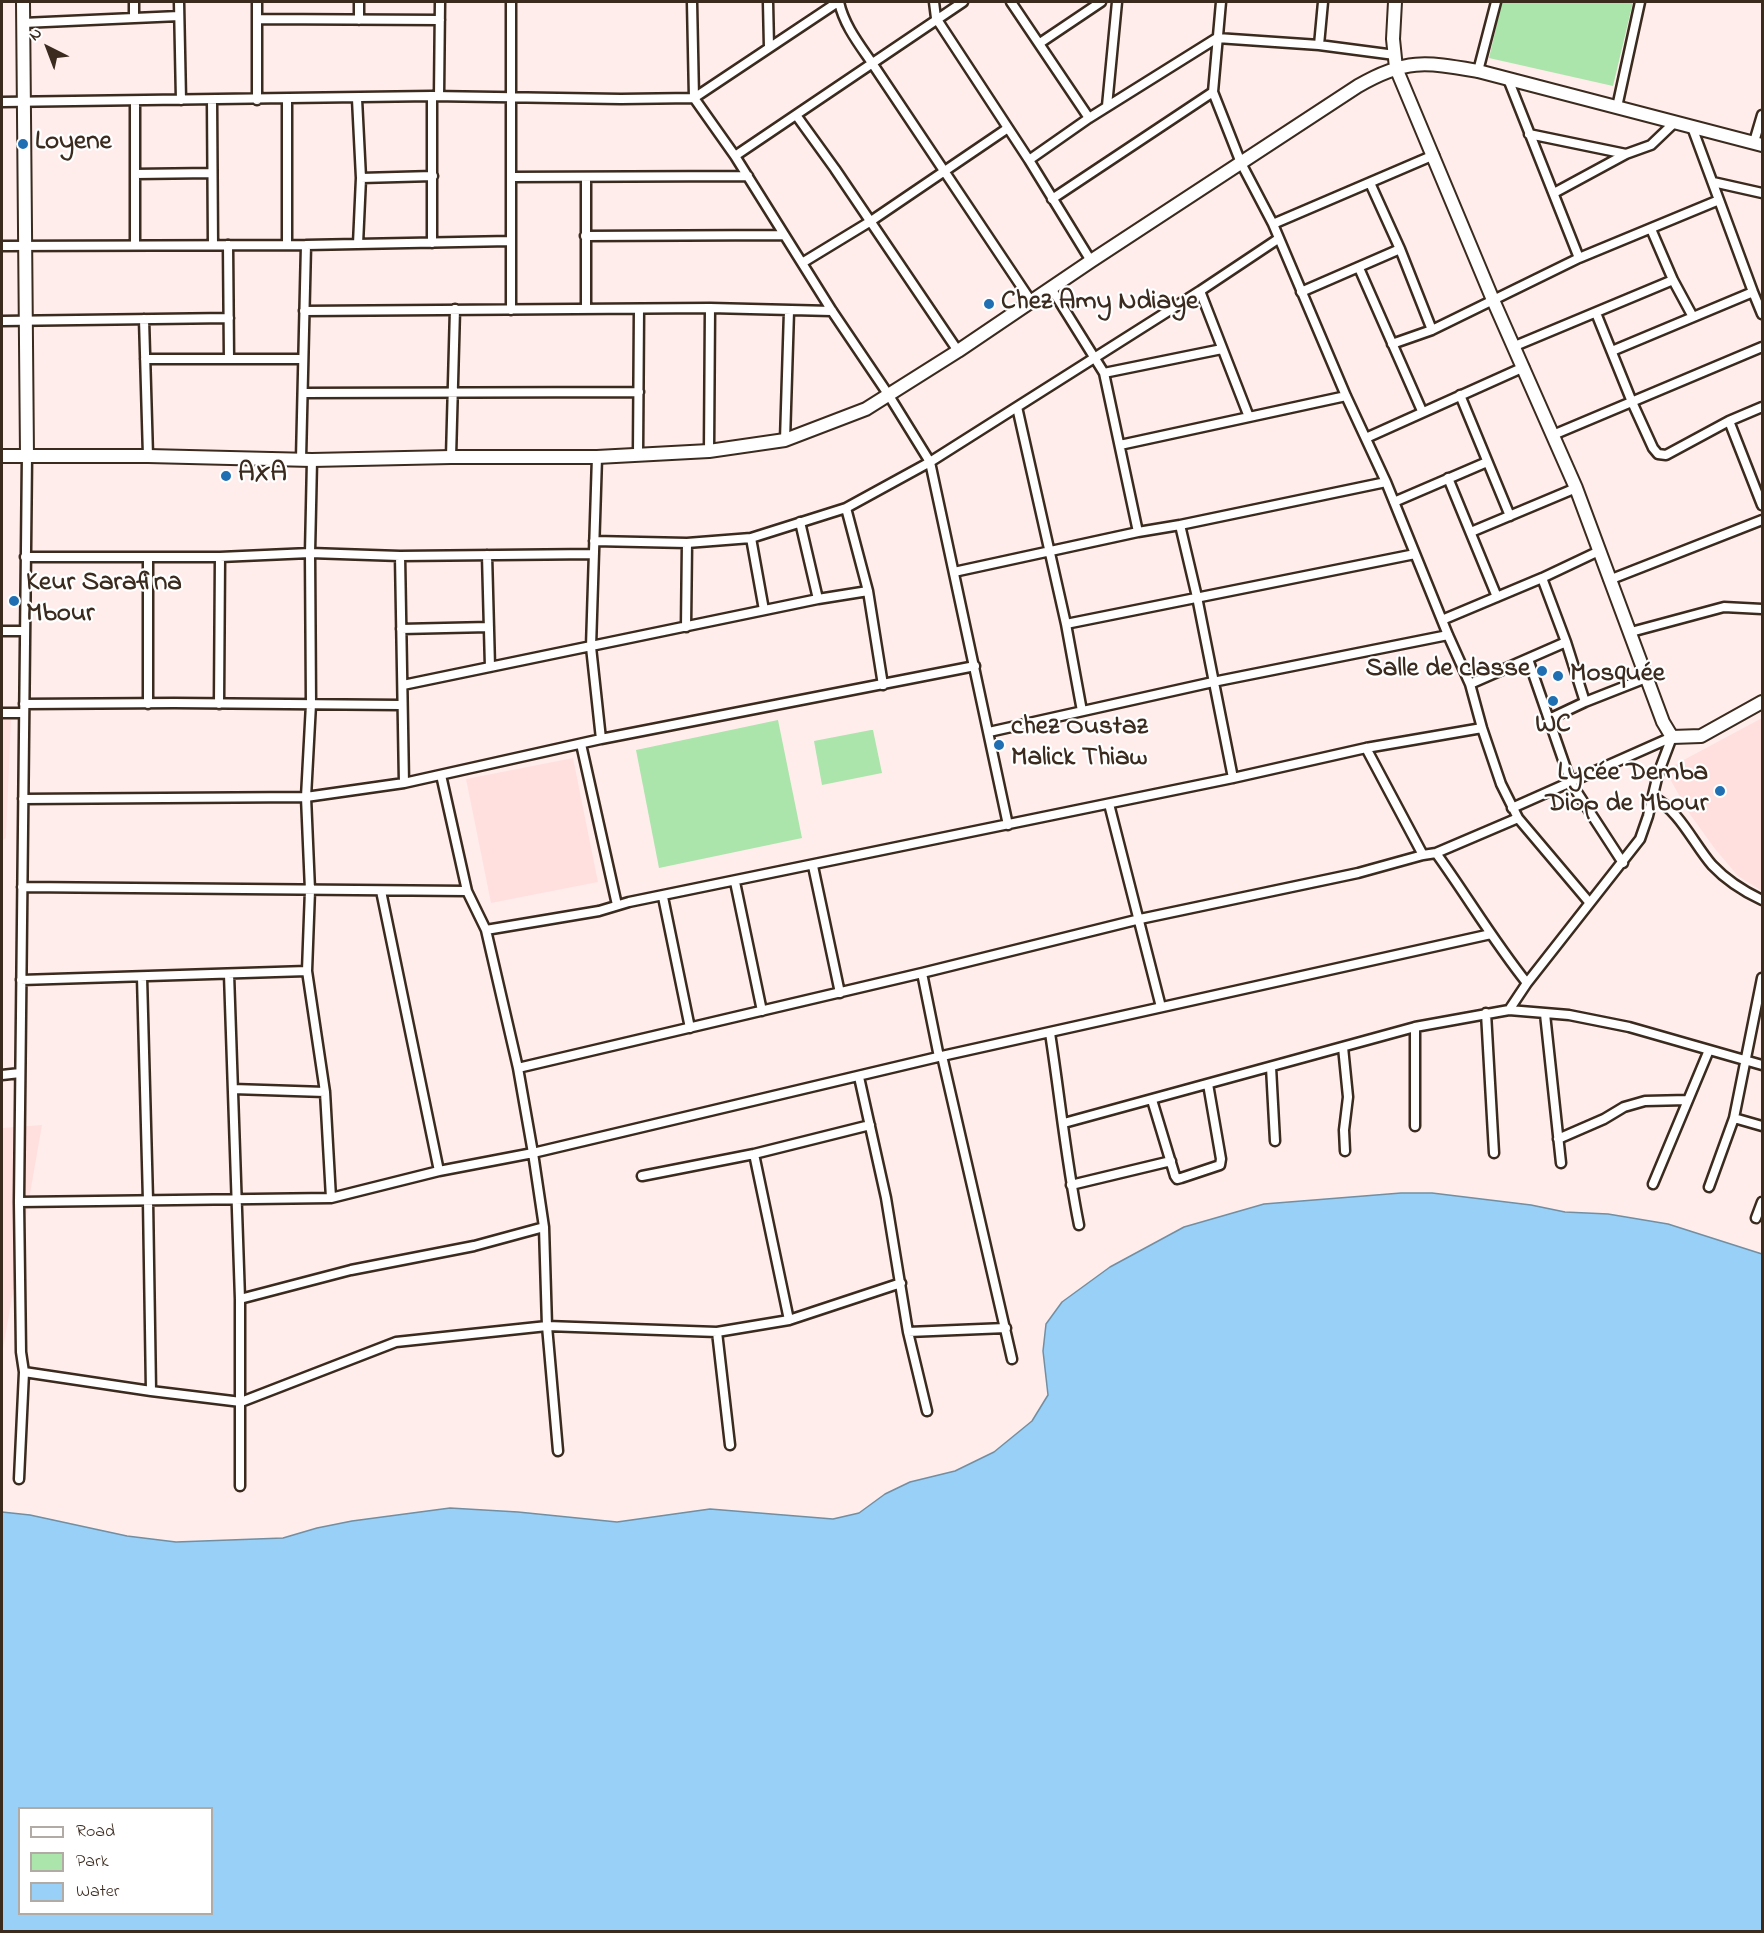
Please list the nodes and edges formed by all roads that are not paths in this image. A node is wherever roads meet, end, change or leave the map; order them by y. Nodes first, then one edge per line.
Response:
1 (22, 2) edge
2 (134, 2) edge
3 (179, 2) edge
4 (257, 2) edge
5 (359, 2) edge
6 (440, 2) edge
7 (511, 2) edge
8 (692, 2) edge
9 (768, 2) edge
10 (839, 2) edge
11 (934, 2) edge
12 (963, 2) edge
13 (1011, 2) edge
14 (1101, 2) edge
15 (1117, 2) edge
16 (1221, 2) edge
17 (1323, 2) edge
18 (1395, 2) edge
19 (1496, 2) edge
20 (1640, 2) edge
21 (179, 16) junction
22 (134, 18) junction
23 (936, 18) junction
24 (257, 19) junction
25 (359, 20) junction
26 (440, 20) junction
27 (23, 23) junction
28 (1217, 38) junction
29 (1040, 43) junction
30 (1319, 45) junction
31 (769, 46) junction
32 (1396, 61) junction
33 (872, 63) junction
34 (1478, 71) junction
35 (1508, 79) junction
36 (1213, 92) junction
37 (435, 96) junction
38 (511, 97) junction
39 (694, 98) junction
40 (287, 99) junction
41 (357, 99) junction
42 (182, 100) junction
43 (212, 100) junction
44 (257, 100) junction
45 (135, 101) junction
46 (2, 102) edge
47 (23, 102) junction
48 (1107, 106) junction
49 (1617, 107) junction
50 (796, 115) junction
51 (1762, 115) edge
52 (1089, 118) junction
53 (1674, 123) junction
54 (1692, 127) junction
55 (1008, 128) junction
56 (1529, 134) junction
57 (1758, 143) edge
58 (1626, 154) junction
59 (1434, 155) junction
60 (735, 156) junction
61 (1029, 160) junction
62 (1241, 163) junction
63 (943, 171) junction
64 (212, 173) junction
65 (135, 174) junction
66 (433, 176) junction
67 (748, 176) junction
68 (511, 177) junction
69 (586, 177) junction
70 (361, 178) junction
71 (1713, 182) junction
72 (1370, 183) junction
73 (1554, 193) junction
74 (1762, 193) edge
75 (1052, 199) junction
76 (1719, 200) junction
77 (871, 221) junction
78 (1273, 224) junction
79 (1652, 229) junction
80 (783, 235) junction
81 (585, 236) junction
82 (1278, 239) junction
83 (510, 241) junction
84 (432, 243) junction
85 (358, 244) junction
86 (25, 245) junction
87 (135, 245) junction
88 (213, 245) junction
89 (228, 245) junction
90 (287, 245) junction
91 (306, 245) junction
92 (2, 246) edge
93 (1400, 249) junction
94 (1579, 258) junction
95 (1091, 261) junction
96 (802, 263) junction
97 (1359, 268) junction
98 (1673, 280) junction
99 (1051, 288) junction
100 (1200, 291) junction
101 (1301, 292) junction
102 (1753, 292) junction
103 (1493, 300) junction
104 (1031, 301) junction
105 (710, 308) junction
106 (456, 309) junction
107 (586, 309) junction
108 (639, 309) junction
109 (511, 310) junction
110 (304, 311) junction
111 (789, 311) junction
112 (832, 311) junction
113 (1596, 313) junction
114 (1762, 314) edge
115 (1693, 317) junction
116 (229, 318) junction
117 (144, 319) junction
118 (2, 321) edge
119 (25, 321) junction
120 (1432, 330) junction
121 (1392, 344) junction
122 (1515, 346) junction
123 (1762, 347) edge
124 (1222, 349) junction
125 (958, 351) junction
126 (1612, 351) junction
127 (1096, 358) junction
128 (145, 359) junction
129 (230, 359) junction
130 (303, 359) junction
131 (1524, 367) junction
132 (1104, 373) junction
133 (639, 392) junction
134 (303, 393) junction
135 (452, 394) junction
136 (888, 394) junction
137 (1460, 395) junction
138 (1346, 396) junction
139 (1632, 402) junction
140 (1017, 407) junction
141 (1762, 407) edge
142 (1422, 411) junction
143 (1249, 417) junction
144 (1729, 421) junction
145 (1553, 435) junction
146 (1366, 438) junction
147 (785, 440) junction
148 (1120, 445) junction
149 (709, 451) junction
150 (638, 454) junction
151 (2, 456) edge
152 (27, 456) junction
153 (147, 456) junction
154 (451, 457) junction
155 (597, 457) junction
156 (307, 460) junction
157 (930, 462) junction
158 (1487, 462) junction
159 (1448, 478) junction
160 (1386, 482) junction
161 (1576, 489) junction
162 (1394, 502) junction
163 (1762, 505) edge
164 (846, 508) junction
165 (1509, 516) junction
166 (1762, 520) edge
167 (800, 522) junction
168 (1180, 525) junction
169 (1138, 532) junction
170 (1470, 532) junction
171 (751, 538) junction
172 (594, 541) junction
173 (687, 543) junction
174 (1599, 551) junction
175 (1048, 552) junction
176 (310, 553) junction
177 (594, 554) junction
178 (1414, 554) junction
179 (487, 555) junction
180 (25, 556) junction
181 (400, 556) junction
182 (148, 557) junction
183 (220, 557) junction
184 (954, 572) junction
185 (1542, 578) junction
186 (1609, 580) junction
187 (868, 591) junction
188 (1197, 597) junction
189 (1497, 597) junction
190 (818, 599) junction
191 (1762, 609) edge
192 (764, 610) junction
193 (1442, 620) junction
194 (1066, 624) junction
195 (489, 627) junction
196 (686, 627) junction
197 (401, 629) junction
198 (2, 631) edge
199 (25, 631) junction
200 (1630, 632) junction
201 (1448, 635) junction
202 (1566, 642) junction
203 (591, 647) junction
204 (1528, 659) junction
205 (975, 666) junction
206 (490, 667) junction
207 (1646, 678) junction
208 (1213, 682) junction
209 (1470, 684) junction
210 (403, 685) junction
211 (883, 685) junction
212 (1586, 702) junction
213 (1762, 702) edge
214 (24, 704) junction
215 (148, 704) junction
216 (219, 704) junction
217 (311, 704) junction
218 (401, 705) junction
219 (1082, 711) junction
220 (24, 713) junction
221 (2, 714) edge
222 (1549, 719) junction
223 (1482, 728) junction
224 (989, 732) junction
225 (1672, 737) junction
226 (601, 739) junction
227 (581, 744) junction
228 (1366, 748) junction
229 (441, 775) junction
230 (1233, 778) junction
231 (404, 783) junction
232 (1571, 783) junction
233 (306, 797) junction
234 (1653, 797) junction
235 (23, 799) junction
236 (1109, 804) junction
237 (1512, 808) junction
238 (1518, 818) junction
239 (1008, 825) junction
240 (1436, 853) junction
241 (1423, 855) junction
242 (1623, 862) junction
243 (813, 866) junction
244 (735, 882) junction
245 (22, 887) junction
246 (310, 890) junction
247 (381, 891) junction
248 (467, 891) junction
249 (663, 897) junction
250 (1762, 900) edge
251 (1589, 902) junction
252 (617, 905) junction
253 (1140, 919) junction
254 (486, 930) junction
255 (1491, 934) junction
256 (307, 971) junction
257 (922, 973) junction
258 (230, 974) junction
259 (142, 977) junction
260 (1762, 978) edge
261 (21, 980) junction
262 (1527, 982) junction
263 (840, 993) junction
264 (1161, 1007) junction
265 (1509, 1010) junction
266 (762, 1011) junction
267 (1486, 1013) junction
268 (1545, 1014) junction
269 (1415, 1027) junction
270 (690, 1028) junction
271 (1050, 1034) junction
272 (1342, 1047) junction
273 (1709, 1050) junction
274 (940, 1057) junction
275 (1747, 1061) junction
276 (1762, 1065) edge
277 (1271, 1067) junction
278 (518, 1068) junction
279 (20, 1073) junction
280 (2, 1075) edge
281 (859, 1077) junction
282 (1208, 1084) junction
283 (232, 1089) junction
284 (325, 1092) junction
285 (1152, 1100) junction
286 (1688, 1100) junction
287 (1734, 1118) junction
288 (1064, 1123) junction
289 (870, 1125) junction
290 (1415, 1126) dead end
291 (1762, 1126) edge
292 (1558, 1139) junction
293 (1275, 1141) dead end
294 (1345, 1151) dead end
295 (533, 1153) junction
296 (1494, 1153) dead end
297 (754, 1154) junction
298 (1171, 1161) junction
299 (1560, 1163) dead end
300 (439, 1171) junction
301 (642, 1176) dead end
302 (1653, 1184) dead end
303 (1071, 1185) junction
304 (1709, 1187) dead end
305 (331, 1198) junction
306 (235, 1199) junction
307 (148, 1200) junction
308 (19, 1202) junction
309 (1762, 1202) edge
310 (1756, 1218) dead end
311 (1079, 1225) dead end
312 (544, 1227) junction
313 (901, 1283) junction
314 (240, 1299) junction
315 (789, 1320) junction
316 (547, 1326) junction
317 (1006, 1328) junction
318 (717, 1332) junction
319 (908, 1332) junction
320 (1011, 1359) dead end
321 (24, 1372) junction
322 (151, 1391) junction
323 (241, 1402) junction
324 (927, 1411) dead end
325 (730, 1445) dead end
326 (558, 1451) dead end
327 (19, 1479) dead end
328 (240, 1486) dead end

1 - 27 main road
2 - 22 street
3 - 21 street
4 - 24 street
5 - 25 street
6 - 26 street
7 - 38 street
8 - 39 street
9 - 31 street
10 - 31 street
10 - 33 street
11 - 23 street
12 - 23 street
13 - 29 street
14 - 29 street
15 - 48 street
16 - 28 street
17 - 30 street
18 - 32 main road
19 - 34 street
20 - 49 street
21 - 22 street
21 - 42 street
22 - 27 street
23 - 33 street
23 - 55 street
24 - 25 street
24 - 44 street
25 - 26 street
26 - 37 street
27 - 47 main road
28 - 30 street
28 - 36 street
28 - 48 street
29 - 52 street
30 - 32 street
31 - 39 street
32 - 34 main road
32 - 59 main road
32 - 62 main road
33 - 50 street
33 - 63 street
34 - 35 main road
35 - 49 main road
35 - 56 street
36 - 62 street
36 - 75 street
37 - 38 street
37 - 41 street
37 - 66 street
38 - 39 street
38 - 68 street
39 - 60 street
40 - 41 street
40 - 44 street
40 - 90 street
41 - 70 street
42 - 43 street
42 - 45 street
43 - 44 street
43 - 64 street
45 - 47 street
45 - 65 street
46 - 47 street
47 - 86 main road
48 - 52 street
49 - 53 main road
50 - 60 street
50 - 77 street
51 - 57 street
52 - 61 street
53 - 54 main road
53 - 58 street
54 - 57 main road
54 - 71 street
55 - 61 street
55 - 63 street
56 - 58 street
56 - 73 street
58 - 73 street
59 - 72 street
59 - 103 main road
60 - 67 street
61 - 75 street
62 - 78 street
62 - 95 main road
63 - 77 street
63 - 104 street
64 - 65 street
64 - 88 street
65 - 87 street
66 - 70 street
66 - 84 street
67 - 69 street
67 - 80 street
68 - 69 street
68 - 83 street
69 - 81 street
70 - 85 street
71 - 74 street
71 - 76 street
72 - 78 street
72 - 93 street
73 - 94 street
75 - 95 street
76 - 79 street
76 - 102 street
77 - 96 street
77 - 125 street
78 - 82 street
79 - 94 street
79 - 98 street
80 - 81 street
80 - 96 street
81 - 107 street
82 - 100 street
82 - 101 street
83 - 84 street
83 - 109 street
84 - 85 street
85 - 91 street
86 - 87 street
86 - 92 street
86 - 119 main road
87 - 88 street
88 - 89 street
89 - 90 street
89 - 116 street
90 - 91 street
91 - 110 street
93 - 97 street
93 - 120 street
94 - 103 street
95 - 99 main road
96 - 112 street
97 - 101 street
97 - 121 street
98 - 113 street
98 - 115 street
99 - 104 main road
99 - 127 street
100 - 124 street
100 - 127 street
101 - 138 street
102 - 114 street
102 - 115 street
103 - 120 street
103 - 122 main road
104 - 125 main road
105 - 108 street
105 - 111 street
105 - 149 street
106 - 109 street
106 - 110 street
106 - 135 street
107 - 108 street
107 - 109 street
108 - 133 street
110 - 130 street
111 - 112 street
111 - 147 street
112 - 136 street
113 - 122 street
113 - 126 street
115 - 126 street
116 - 117 street
116 - 129 street
117 - 119 street
117 - 128 street
118 - 119 street
119 - 152 main road
120 - 121 street
121 - 142 street
122 - 131 main road
123 - 139 street
124 - 132 street
124 - 143 street
125 - 136 main road
126 - 139 street
127 - 132 street
127 - 140 street
128 - 129 street
128 - 153 street
129 - 130 street
130 - 134 street
131 - 137 street
131 - 145 main road
132 - 148 street
133 - 135 street
133 - 150 street
134 - 135 street
134 - 156 street
135 - 154 street
136 - 147 main road
136 - 157 street
137 - 142 street
137 - 158 street
138 - 143 street
138 - 146 street
139 - 144 street
139 - 145 street
140 - 157 street
140 - 175 street
141 - 144 street
142 - 146 street
143 - 148 street
144 - 163 street
145 - 161 main road
146 - 160 street
147 - 149 main road
148 - 169 street
149 - 150 main road
150 - 155 main road
151 - 152 main road
152 - 153 main road
152 - 180 street
153 - 156 main road
154 - 155 main road
154 - 156 main road
155 - 172 street
156 - 176 street
157 - 164 street
157 - 184 street
158 - 159 street
158 - 165 street
159 - 162 street
159 - 170 street
160 - 162 street
160 - 168 street
161 - 165 street
161 - 174 main road
162 - 178 street
164 - 167 street
164 - 187 street
165 - 170 street
166 - 186 street
167 - 171 street
167 - 190 street
168 - 169 street
168 - 188 street
169 - 175 street
170 - 189 street
171 - 173 street
171 - 192 street
172 - 173 street
172 - 177 street
173 - 196 street
174 - 185 street
174 - 186 main road
175 - 184 street
175 - 194 street
176 - 181 street
176 - 183 street
176 - 217 street
177 - 179 street
177 - 203 street
178 - 188 street
178 - 193 street
179 - 181 street
179 - 195 street
180 - 182 street
180 - 199 street
181 - 197 street
182 - 183 street
182 - 215 street
183 - 216 street
184 - 205 street
185 - 189 street
185 - 202 street
186 - 200 main road
187 - 190 street
187 - 211 street
188 - 194 street
188 - 208 street
189 - 193 street
190 - 192 street
191 - 200 street
192 - 196 street
193 - 201 street
194 - 219 street
195 - 197 street
195 - 206 street
196 - 203 street
197 - 210 street
198 - 199 street
199 - 214 street
200 - 207 main road
201 - 208 street
201 - 209 street
202 - 204 street
202 - 212 street
203 - 206 street
203 - 226 street
204 - 209 street
204 - 222 street
205 - 211 street
205 - 224 street
206 - 210 street
207 - 212 street
207 - 225 main road
208 - 219 street
208 - 230 street
209 - 223 street
210 - 218 street
211 - 226 street
212 - 222 street
213 - 225 main road
214 - 215 street
214 - 220 street
215 - 216 street
216 - 217 street
217 - 218 street
217 - 233 street
218 - 231 street
219 - 224 street
220 - 221 street
220 - 235 street
222 - 232 street
223 - 228 street
223 - 237 street
224 - 239 street
225 - 232 street
225 - 234 street
226 - 227 street
227 - 229 street
227 - 252 street
228 - 230 street
228 - 241 street
229 - 231 street
229 - 248 street
230 - 236 street
231 - 233 street
232 - 237 street
232 - 242 street
233 - 235 street
233 - 246 street
234 - 242 street
234 - 250 street
235 - 245 street
236 - 239 street
236 - 253 street
237 - 238 street
238 - 240 street
238 - 251 street
239 - 243 street
240 - 241 street
240 - 255 street
241 - 253 street
242 - 251 street
243 - 244 street
243 - 263 street
244 - 249 street
244 - 266 street
245 - 246 street
245 - 261 street
246 - 247 street
246 - 256 street
247 - 248 street
247 - 300 street
248 - 254 street
249 - 252 street
249 - 270 street
251 - 262 street
252 - 254 street
253 - 257 street
253 - 264 street
254 - 278 street
255 - 262 street
255 - 264 street
256 - 258 street
256 - 284 street
257 - 263 street
257 - 274 street
258 - 259 street
258 - 283 street
259 - 261 street
259 - 307 street
260 - 275 street
261 - 279 street
262 - 265 street
263 - 266 street
264 - 271 street
265 - 267 street
265 - 268 street
266 - 270 street
267 - 269 street
267 - 296 street
268 - 273 street
268 - 292 street
269 - 272 street
269 - 290 street
270 - 278 street
271 - 274 street
271 - 288 street
272 - 277 street
272 - 294 street
273 - 275 street
273 - 286 street
274 - 281 street
274 - 317 street
275 - 276 street
275 - 287 street
277 - 282 street
277 - 293 street
278 - 295 street
279 - 280 street
279 - 308 street
281 - 289 street
281 - 295 street
282 - 285 street
282 - 298 street
283 - 284 street
283 - 306 street
284 - 305 street
285 - 288 street
285 - 298 street
286 - 292 street
286 - 302 street
287 - 291 street
287 - 304 street
288 - 303 street
289 - 297 street
289 - 313 street
292 - 299 street
295 - 300 street
295 - 312 street
297 - 301 street
297 - 315 street
298 - 303 street
300 - 305 street
303 - 311 street
305 - 306 street
306 - 307 street
306 - 314 street
307 - 308 street
307 - 322 street
308 - 321 street
309 - 310 street
312 - 314 street
312 - 316 street
313 - 315 street
313 - 319 street
314 - 323 street
315 - 318 street
316 - 318 street
316 - 323 street
316 - 326 street
317 - 319 street
317 - 320 street
318 - 325 street
319 - 324 street
321 - 322 street
321 - 327 street
322 - 323 street
323 - 328 street

